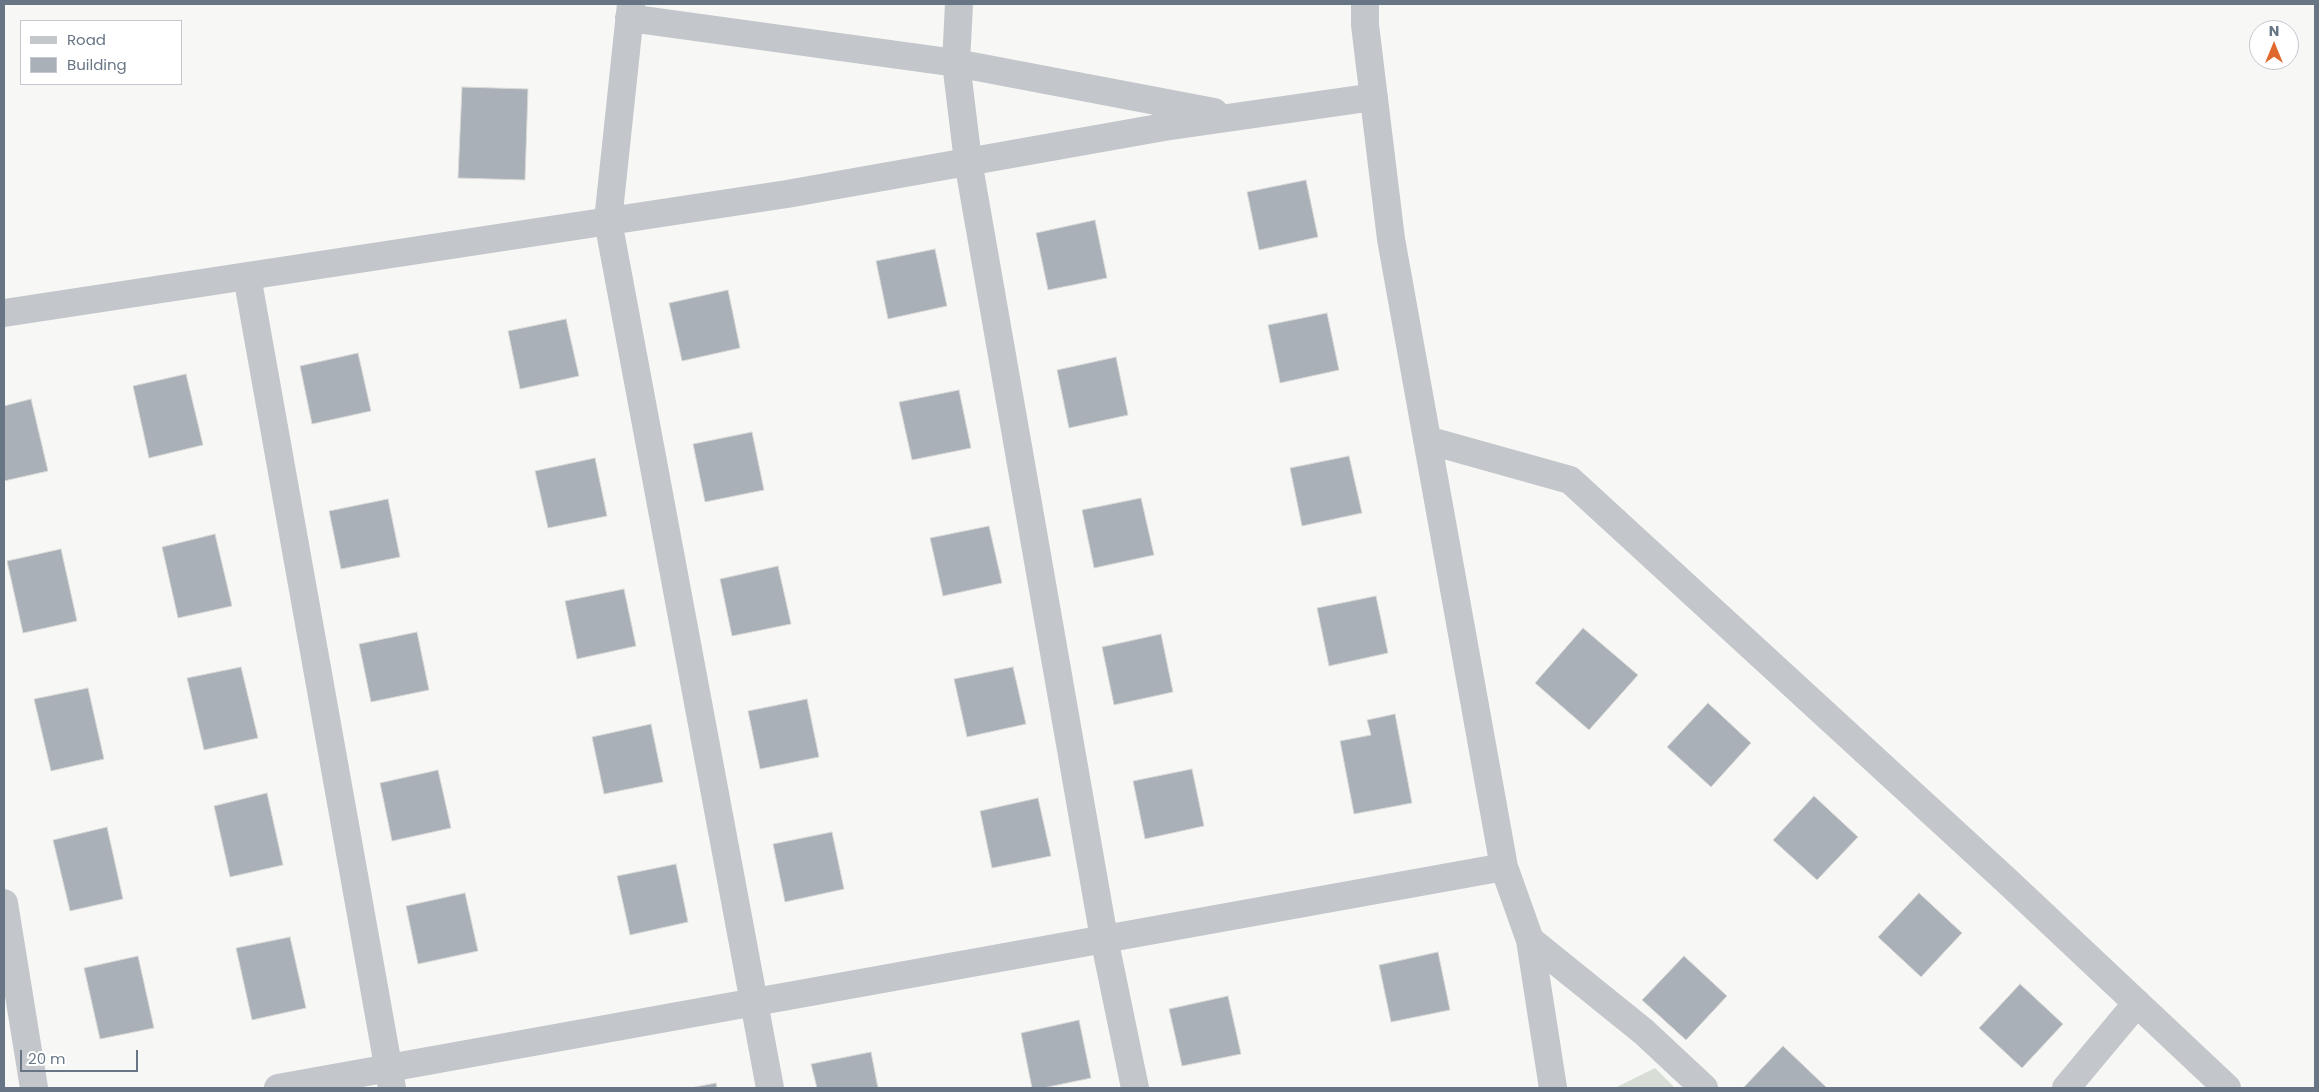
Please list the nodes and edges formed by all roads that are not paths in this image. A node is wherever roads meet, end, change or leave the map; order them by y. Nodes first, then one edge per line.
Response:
1 (959, 4) edge
2 (1365, 4) edge
3 (630, 11) edge
4 (956, 63) junction
5 (1374, 96) junction
6 (1235, 116) junction
7 (968, 161) junction
8 (608, 221) junction
9 (247, 276) junction
10 (4, 313) edge
11 (1427, 440) junction
12 (1504, 867) junction
13 (4, 903) edge
14 (1104, 938) junction
15 (1530, 940) junction
16 (753, 1001) junction
17 (2137, 1003) junction
18 (390, 1078) edge
19 (34, 1088) edge
20 (278, 1088) edge
21 (770, 1088) edge
22 (1135, 1088) edge
23 (1552, 1088) edge
24 (1704, 1088) edge
25 (2066, 1088) edge
26 (2227, 1088) edge

1 - 4 street
2 - 5 street
3 - 4 street
3 - 8 street
4 - 6 street
4 - 7 street
5 - 6 street
5 - 11 street
6 - 7 street
7 - 8 street
7 - 14 street
8 - 9 street
8 - 16 street
9 - 10 street
9 - 18 street
11 - 12 street
11 - 17 street
12 - 14 street
12 - 15 street
13 - 19 street
14 - 16 street
14 - 22 street
15 - 23 street
15 - 24 street
16 - 18 street
16 - 21 street
17 - 25 street
17 - 26 street
18 - 20 street

